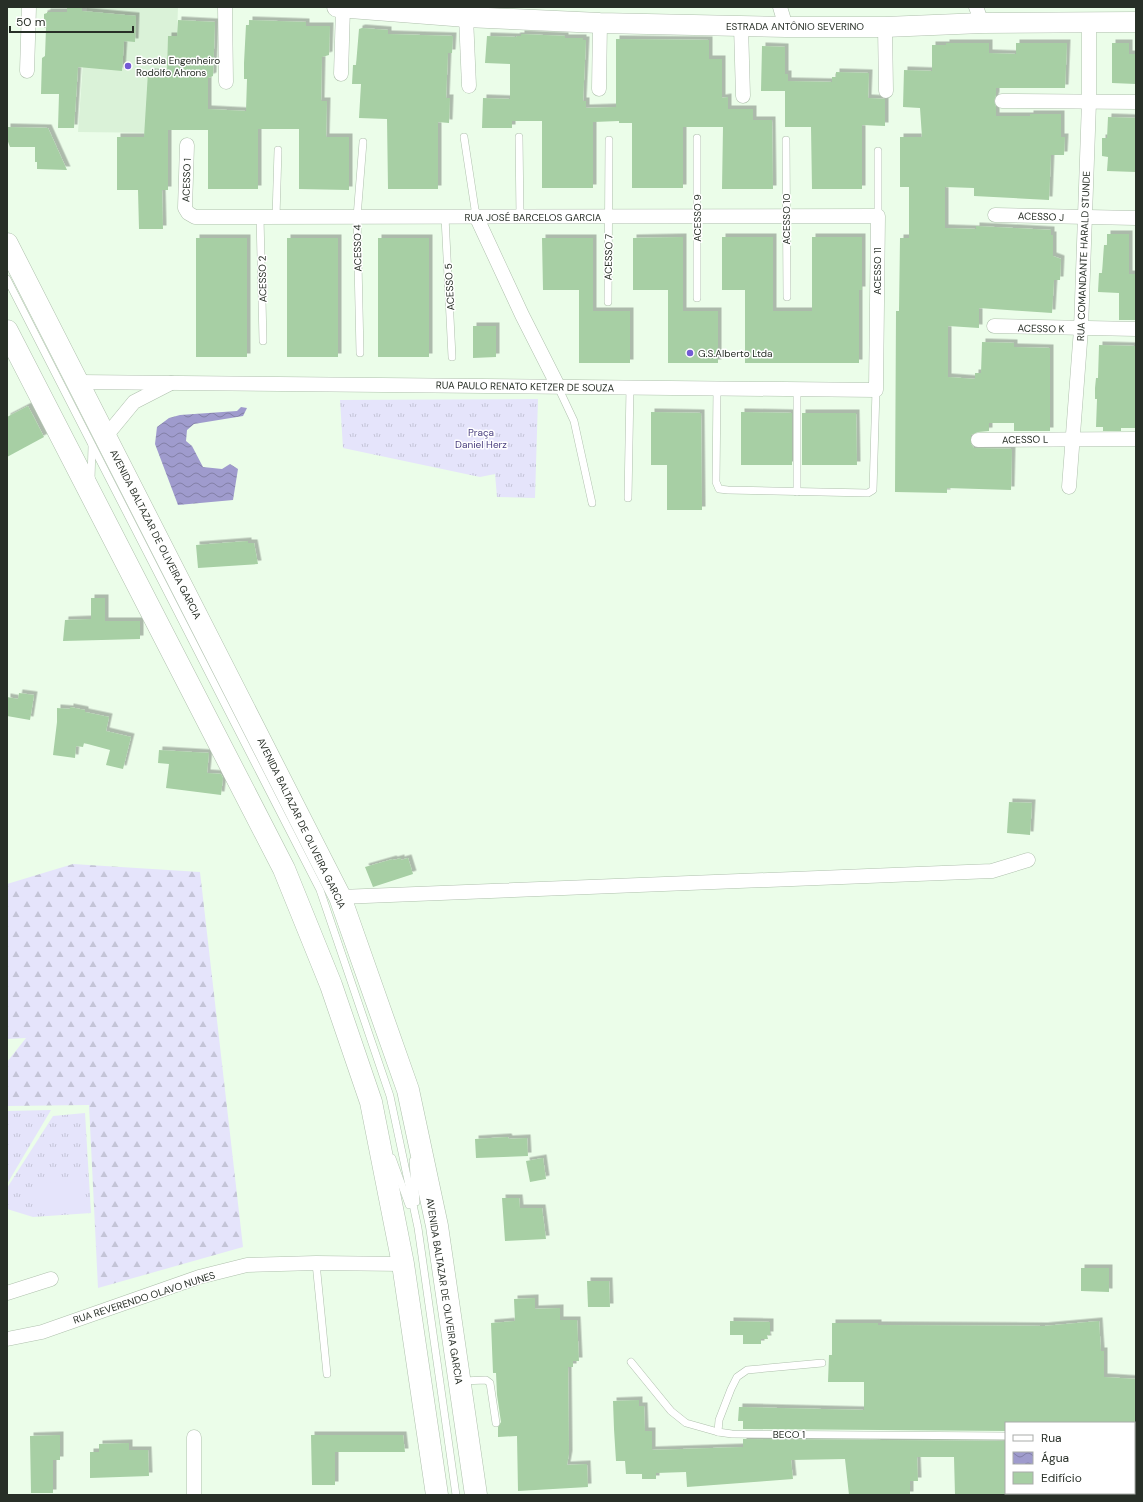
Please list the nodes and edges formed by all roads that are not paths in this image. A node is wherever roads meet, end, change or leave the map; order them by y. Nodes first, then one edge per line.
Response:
1 (29, 7) edge
2 (225, 7) edge
3 (340, 7) edge
4 (780, 7) edge
5 (979, 15) edge
6 (466, 17) junction
7 (1127, 17) edge
8 (600, 23) junction
9 (1089, 24) junction
10 (741, 26) junction
11 (786, 27) junction
12 (885, 27) junction
13 (27, 71) dead end
14 (341, 74) dead end
15 (226, 82) dead end
16 (469, 86) dead end
17 (599, 89) dead end
18 (886, 91) dead end
19 (742, 96) dead end
20 (1002, 101) dead end
21 (1089, 102) junction
22 (1136, 102) edge
23 (464, 137) dead end
24 (519, 137) dead end
25 (697, 138) dead end
26 (609, 140) dead end
27 (786, 140) dead end
28 (363, 142) dead end
29 (187, 145) dead end
30 (278, 150) dead end
31 (878, 151) dead end
32 (188, 213) joint
33 (995, 215) dead end
34 (476, 216) junction
35 (697, 216) junction
36 (878, 216) junction
37 (260, 217) junction
38 (276, 217) junction
39 (357, 217) junction
40 (445, 217) junction
41 (520, 217) junction
42 (609, 217) junction
43 (786, 217) junction
44 (1085, 217) junction
45 (1136, 218) edge
46 (7, 244) edge
47 (7, 279) edge
48 (697, 298) dead end
49 (787, 298) dead end
50 (608, 302) dead end
51 (994, 326) dead end
52 (1081, 329) junction
53 (1136, 329) edge
54 (7, 331) edge
55 (263, 341) dead end
56 (360, 353) dead end
57 (452, 357) dead end
58 (78, 382) junction
59 (173, 382) junction
60 (558, 386) junction
61 (630, 387) junction
62 (717, 389) junction
63 (798, 389) junction
64 (876, 390) junction
65 (1073, 438) junction
66 (1136, 439) edge
67 (99, 440) junction
68 (978, 440) dead end
69 (1069, 487) dead end
70 (798, 492) junction
71 (91, 496) junction
72 (628, 498) dead end
73 (592, 503) dead end
74 (1028, 860) dead end
75 (340, 897) junction
76 (408, 1090) junction
77 (371, 1102) junction
78 (387, 1146) dead end
79 (390, 1154) dead end
80 (418, 1228) junction
81 (316, 1264) junction
82 (403, 1264) junction
83 (51, 1279) dead end
84 (7, 1293) edge
85 (7, 1339) edge
86 (631, 1362) dead end
87 (822, 1364) dead end
88 (327, 1374) dead end
89 (459, 1381) junction
90 (496, 1423) dead end
91 (718, 1432) junction
92 (1005, 1436) edge
93 (194, 1437) dead end
94 (194, 1495) edge
95 (437, 1495) edge
96 (456, 1495) edge
97 (476, 1495) edge

1 - 13 street
2 - 15 street
3 - 6 main road, ESTRADA ANTÔNIO SEVERINO
3 - 14 street, ESTRADA ANTÔNIO SEVERINO
4 - 11 street
5 - 9 main road, ESTRADA ANTÔNIO SEVERINO
5 - 12 main road, ESTRADA ANTÔNIO SEVERINO
6 - 8 main road, ESTRADA ANTÔNIO SEVERINO
6 - 16 street
7 - 9 main road, ESTRADA ANTÔNIO SEVERINO
8 - 10 main road, ESTRADA ANTÔNIO SEVERINO
8 - 17 street
9 - 21 street, RUA COMANDANTE HARALD STUNDE
10 - 11 main road, ESTRADA ANTÔNIO SEVERINO
10 - 19 street
11 - 12 main road, ESTRADA ANTÔNIO SEVERINO
12 - 18 street
20 - 21 street
21 - 22 street
21 - 44 street, RUA COMANDANTE HARALD STUNDE
23 - 34 lane
24 - 41 lane
25 - 35 lane, ACESSO 9
26 - 42 lane, ACESSO 7
27 - 43 lane, ACESSO 10
28 - 39 lane, ACESSO 4
29 - 32 street, ACESSO 1
30 - 38 lane
31 - 36 lane, ACESSO 11
32 - 37 street, RUA JOSÉ BARCELOS GARCIA
33 - 44 street, ACESSO J
34 - 40 street, RUA JOSÉ BARCELOS GARCIA
34 - 41 street, RUA JOSÉ BARCELOS GARCIA
34 - 60 street
35 - 42 street, RUA JOSÉ BARCELOS GARCIA
35 - 43 street, RUA JOSÉ BARCELOS GARCIA
35 - 48 lane, ACESSO 9
36 - 43 street, RUA JOSÉ BARCELOS GARCIA
36 - 64 street, ACESSO 11
37 - 38 street, RUA JOSÉ BARCELOS GARCIA
37 - 55 lane, ACESSO 2
38 - 39 street, RUA JOSÉ BARCELOS GARCIA
39 - 40 street, RUA JOSÉ BARCELOS GARCIA
39 - 56 lane, ACESSO 4
40 - 57 lane, ACESSO 5
41 - 42 street, RUA JOSÉ BARCELOS GARCIA
42 - 50 lane, ACESSO 7
43 - 49 lane, ACESSO 10
44 - 45 street, ACESSO J
44 - 52 street, RUA COMANDANTE HARALD STUNDE
46 - 58 main road, AVENIDA BALTAZAR DE OLIVEIRA GARCIA
47 - 67 lane
51 - 52 street, ACESSO K
52 - 53 street, ACESSO K
52 - 65 street, RUA COMANDANTE HARALD STUNDE
54 - 71 main road
58 - 59 street, RUA PAULO RENATO KETZER DE SOUZA
58 - 67 main road, AVENIDA BALTAZAR DE OLIVEIRA GARCIA
59 - 60 street, RUA PAULO RENATO KETZER DE SOUZA
59 - 67 street, RUA PAULO RENATO KETZER DE SOUZA
60 - 61 street, RUA PAULO RENATO KETZER DE SOUZA
60 - 73 lane
61 - 62 street, RUA PAULO RENATO KETZER DE SOUZA
61 - 72 lane
62 - 63 street, RUA PAULO RENATO KETZER DE SOUZA
62 - 70 lane
63 - 64 street, RUA PAULO RENATO KETZER DE SOUZA
63 - 70 lane
64 - 70 lane
65 - 66 street, ACESSO L
65 - 68 street, ACESSO L
65 - 69 street, RUA COMANDANTE HARALD STUNDE
67 - 71 lane
67 - 75 main road, AVENIDA BALTAZAR DE OLIVEIRA GARCIA
67 - 80 lane
71 - 77 main road
74 - 75 street
75 - 76 main road, AVENIDA BALTAZAR DE OLIVEIRA GARCIA
76 - 80 lane
76 - 89 main road, AVENIDA BALTAZAR DE OLIVEIRA GARCIA
77 - 78 lane
77 - 82 main road
79 - 80 lane
80 - 96 lane
81 - 82 street, RUA REVERENDO OLAVO NUNES
81 - 85 street, RUA REVERENDO OLAVO NUNES
81 - 88 lane
82 - 95 main road
83 - 84 street
86 - 91 lane, BECO 1
87 - 91 lane
89 - 90 lane
89 - 97 main road, AVENIDA BALTAZAR DE OLIVEIRA GARCIA
91 - 92 lane, BECO 1
93 - 94 street

